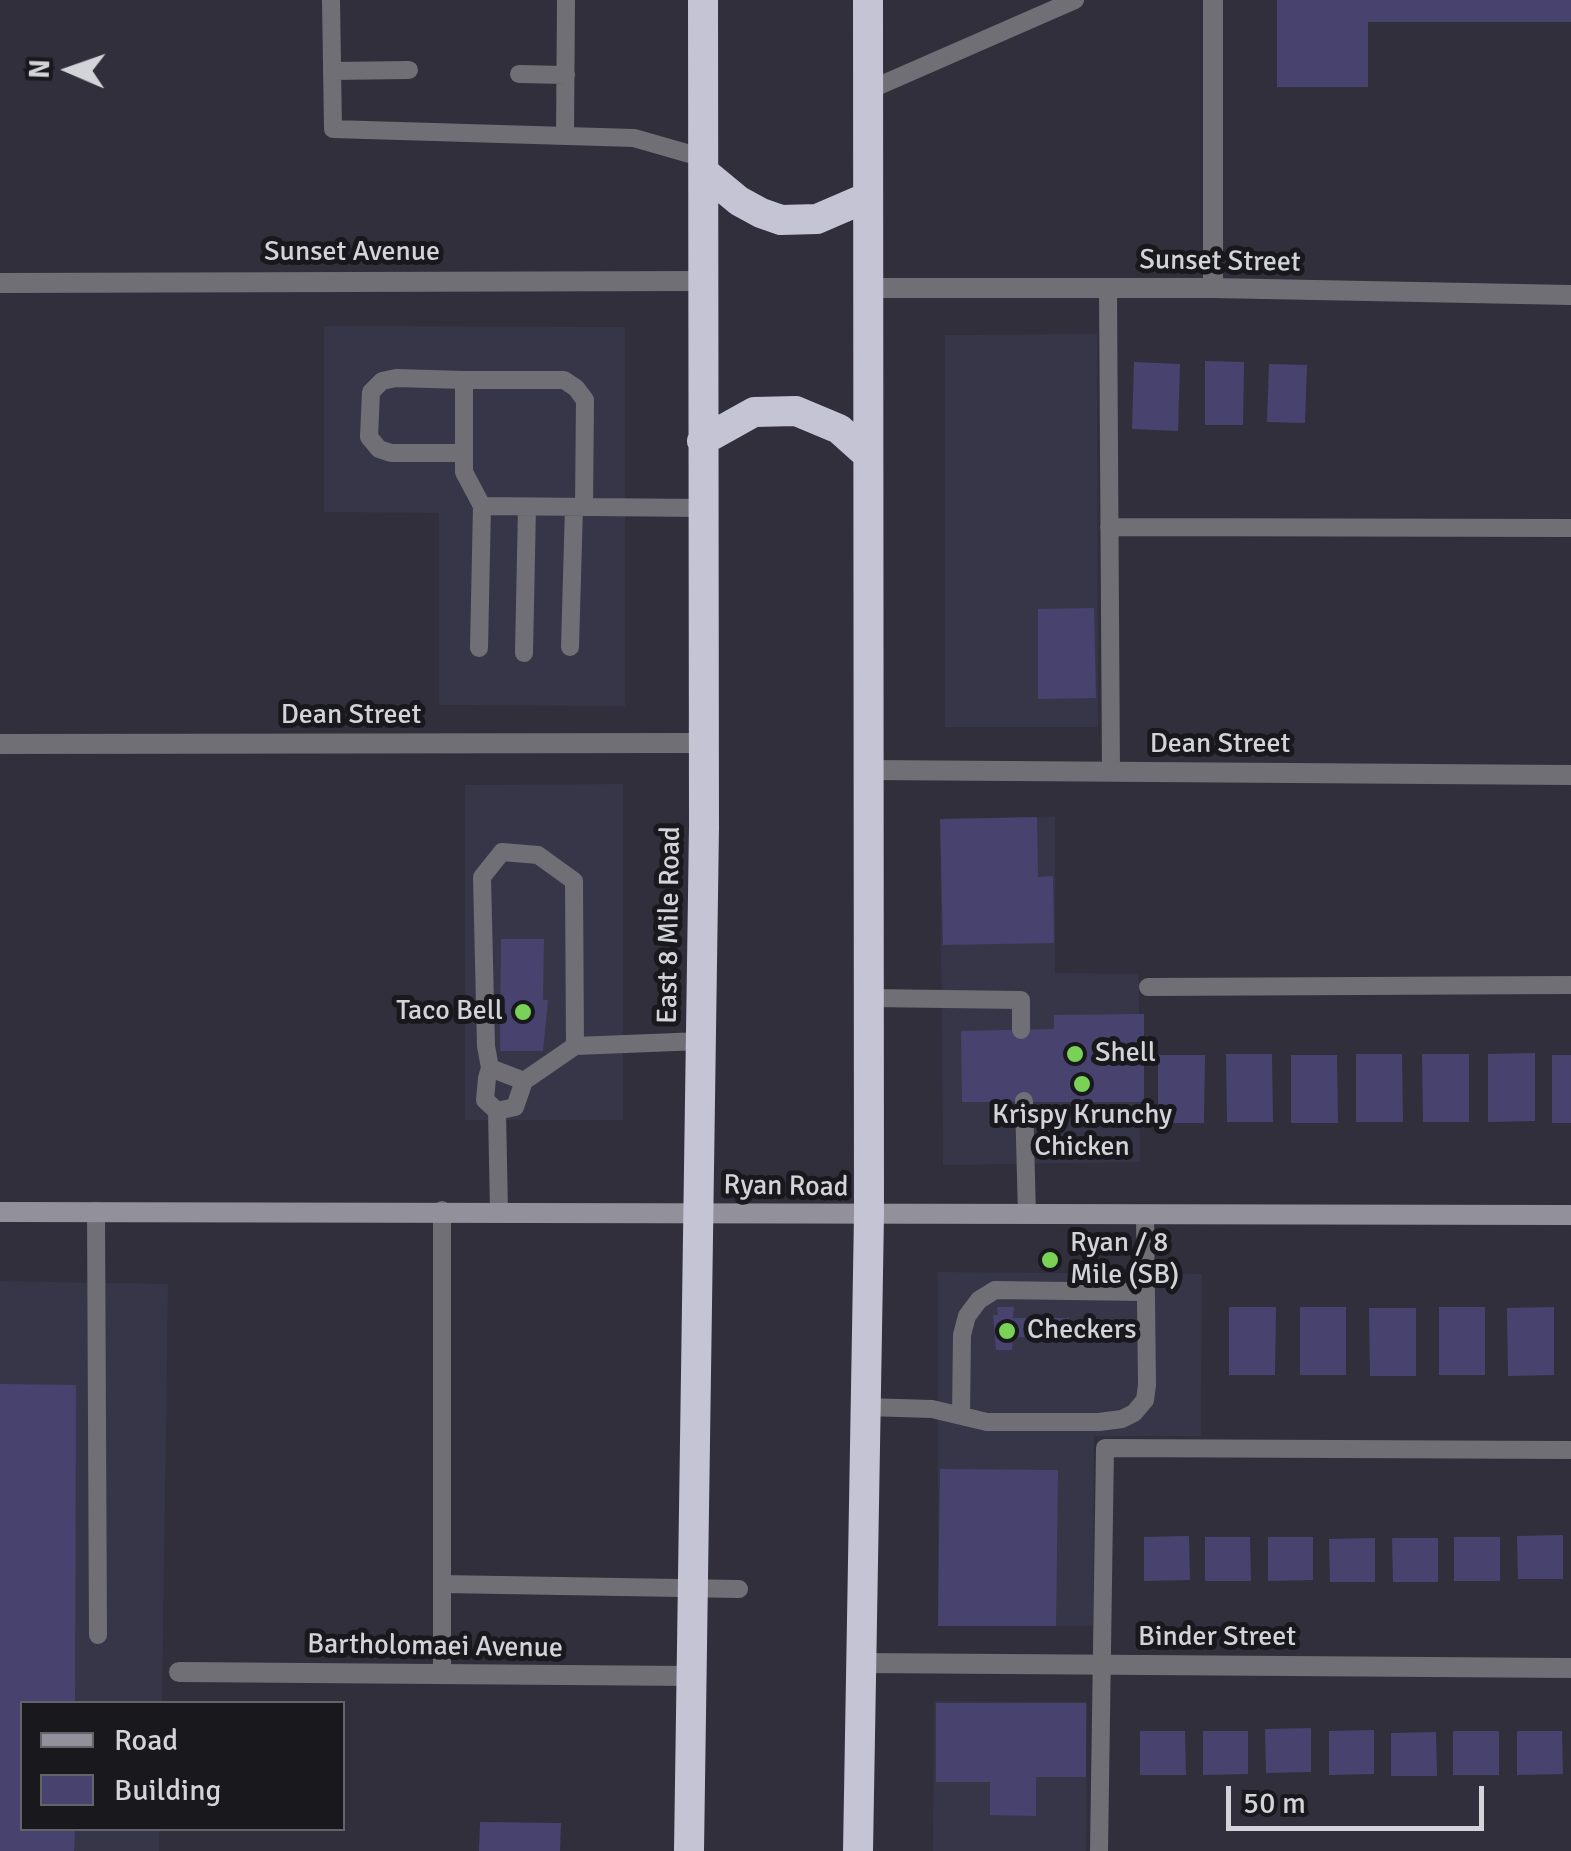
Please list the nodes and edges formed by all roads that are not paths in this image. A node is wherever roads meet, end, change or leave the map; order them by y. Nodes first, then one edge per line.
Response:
1 (331, 0) edge
2 (566, 0) edge
3 (703, 0) edge
4 (868, 0) edge
5 (1074, 0) edge
6 (1213, 0) edge
7 (408, 70) dead end
8 (332, 71) junction
9 (519, 74) dead end
10 (566, 75) junction
11 (868, 91) junction
12 (565, 136) junction
13 (704, 165) junction
14 (868, 197) junction
15 (704, 280) junction
16 (0, 284) edge
17 (869, 288) junction
18 (1108, 288) junction
19 (1213, 288) junction
20 (1571, 295) edge
21 (464, 380) junction
22 (702, 441) junction
23 (464, 454) junction
24 (868, 455) junction
25 (482, 506) junction
26 (527, 507) junction
27 (579, 507) junction
28 (702, 508) junction
29 (1110, 527) junction
30 (1571, 528) edge
31 (570, 647) dead end
32 (479, 648) dead end
33 (524, 653) dead end
34 (0, 744) edge
35 (702, 744) junction
36 (870, 770) junction
37 (1110, 772) junction
38 (1571, 775) edge
39 (1571, 985) edge
40 (1148, 987) dead end
41 (869, 998) junction
42 (1021, 1030) dead end
43 (702, 1041) junction
44 (575, 1046) junction
45 (490, 1068) junction
46 (524, 1081) junction
47 (1024, 1101) dead end
48 (496, 1111) junction
49 (442, 1210) junction
50 (499, 1210) junction
51 (96, 1211) junction
52 (0, 1212) edge
53 (700, 1213) junction
54 (869, 1215) junction
55 (1027, 1215) junction
56 (1145, 1215) junction
57 (1571, 1215) edge
58 (1146, 1292) junction
59 (866, 1407) junction
60 (961, 1416) junction
61 (1571, 1450) edge
62 (442, 1584) junction
63 (694, 1588) junction
64 (739, 1589) dead end
65 (98, 1634) dead end
66 (862, 1664) junction
67 (1100, 1664) junction
68 (1571, 1668) edge
69 (179, 1672) dead end
70 (442, 1675) junction
71 (692, 1676) junction
72 (689, 1851) edge
73 (858, 1851) edge
74 (1099, 1851) edge

1 - 8 lane
2 - 10 lane
3 - 13 highway, East 8 Mile Road
4 - 11 highway
5 - 11 lane
6 - 19 street
7 - 8 lane
8 - 12 lane
9 - 10 lane
10 - 12 lane
11 - 14 highway
12 - 13 lane
13 - 14 highway
13 - 15 highway, East 8 Mile Road
14 - 17 highway
15 - 16 street, Sunset Avenue
15 - 22 highway, East 8 Mile Road
17 - 18 street, Sunset Street
17 - 24 highway
18 - 19 street, Sunset Street
18 - 29 lane
19 - 20 street, Sunset Street
21 - 23 lane
21 - 23 lane
21 - 27 lane
22 - 24 highway
22 - 28 highway, East 8 Mile Road
23 - 25 lane
24 - 36 highway
25 - 26 lane
25 - 32 lane
26 - 27 lane
26 - 33 lane
27 - 28 lane
27 - 31 lane
28 - 35 highway, East 8 Mile Road
29 - 30 lane
29 - 37 lane
34 - 35 street, Dean Street
35 - 43 highway, East 8 Mile Road
36 - 37 street, Dean Street
36 - 41 highway
37 - 38 street, Dean Street
39 - 40 lane
41 - 42 lane
41 - 54 highway
43 - 44 lane
43 - 53 highway, East 8 Mile Road
44 - 45 lane
44 - 46 lane
45 - 46 lane
45 - 48 lane
46 - 48 lane
47 - 55 lane
48 - 50 lane
49 - 50 main road, Ryan Road
49 - 51 main road, Ryan Road
49 - 62 lane
50 - 53 main road, Ryan Road
51 - 52 main road, Ryan Road
51 - 65 lane
53 - 54 main road, Ryan Road
53 - 63 highway, East 8 Mile Road
54 - 55 main road, Ryan Road
54 - 59 highway
55 - 56 main road, Ryan Road
56 - 57 main road, Ryan Road
56 - 58 lane
58 - 60 lane
58 - 60 lane
59 - 60 lane
59 - 66 highway
61 - 67 lane
62 - 63 lane
62 - 70 lane
63 - 64 lane
63 - 71 highway, East 8 Mile Road
66 - 67 street, Binder Street
66 - 73 highway
67 - 68 street, Binder Street
67 - 74 lane
69 - 70 street, Bartholomaei Avenue
70 - 71 street, Bartholomaei Avenue
71 - 72 highway, East 8 Mile Road

